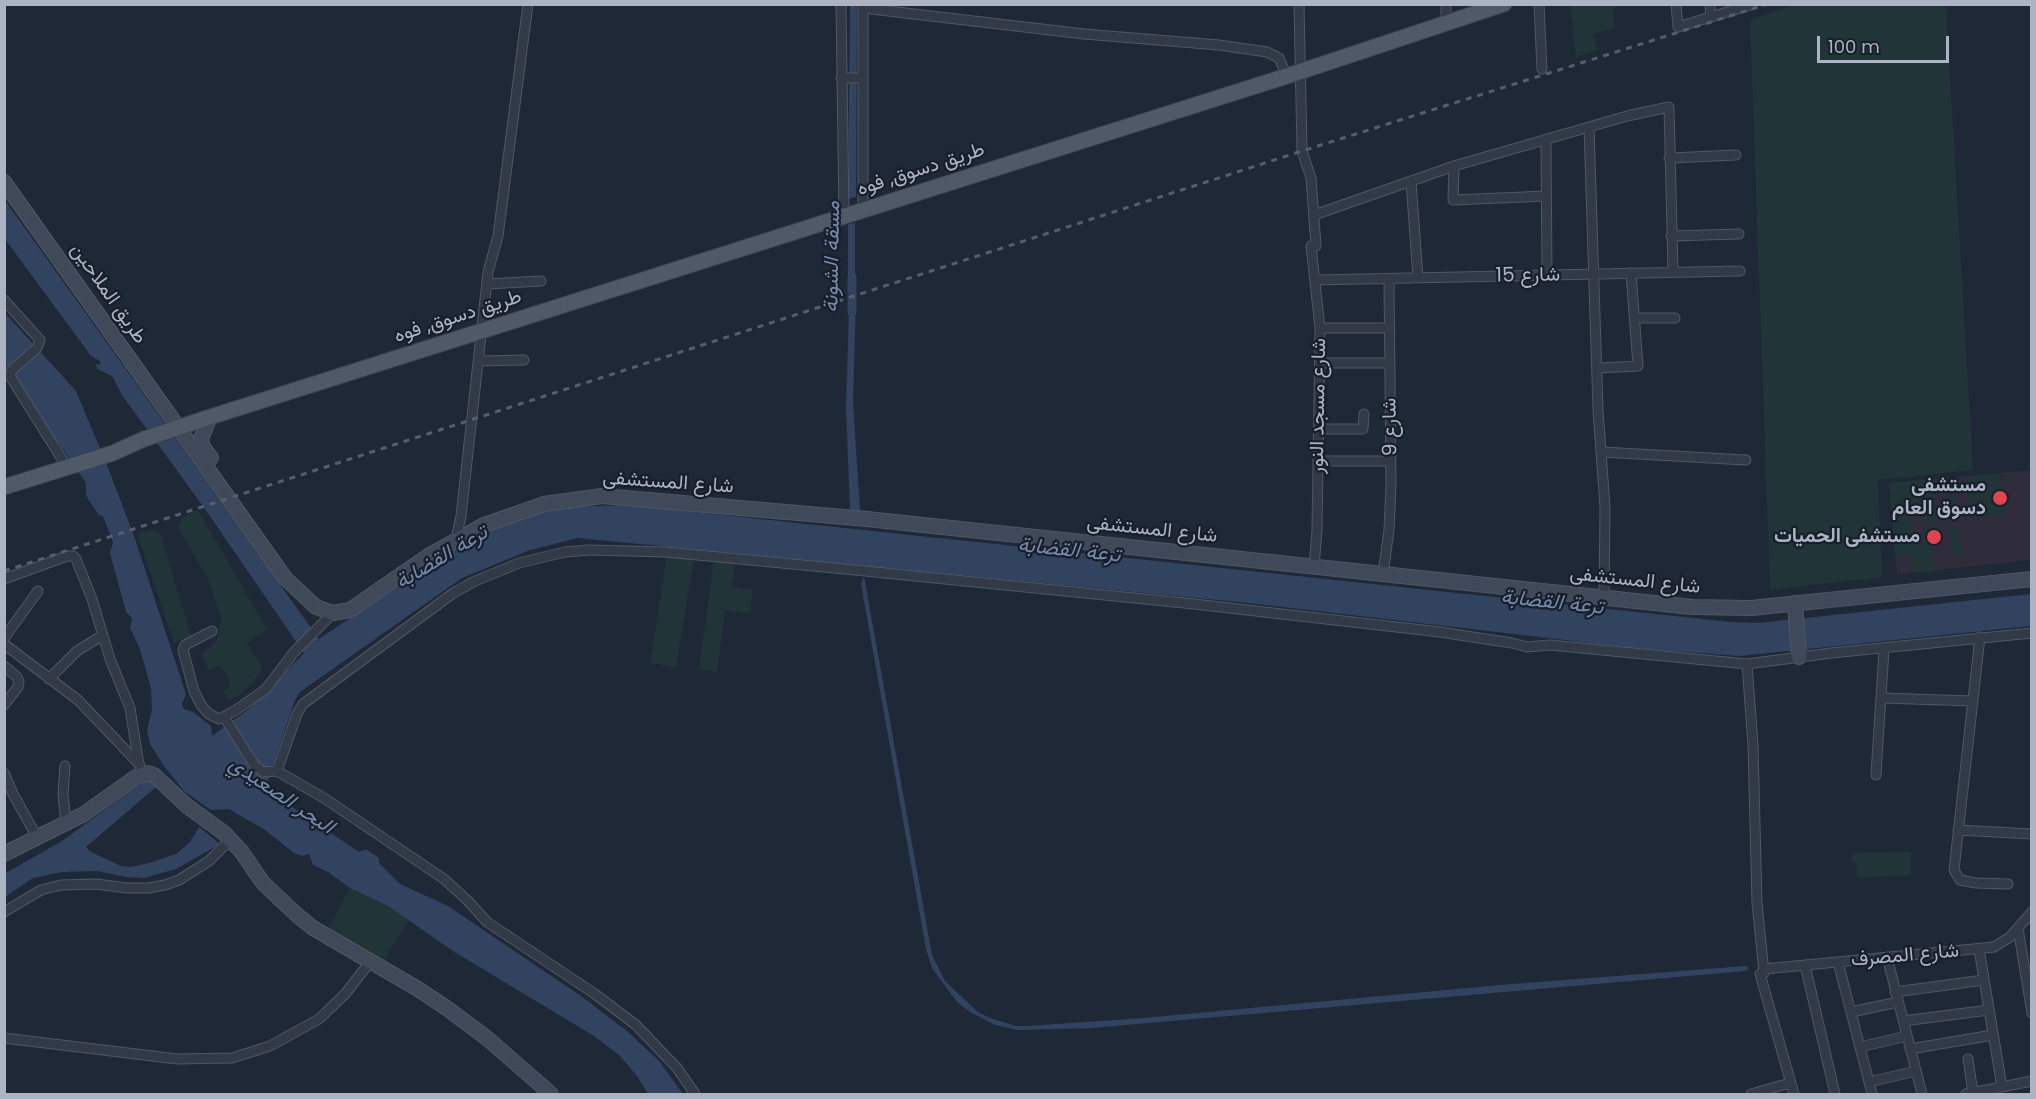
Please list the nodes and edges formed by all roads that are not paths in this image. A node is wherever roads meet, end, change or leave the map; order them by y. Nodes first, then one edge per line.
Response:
1 (528, 4) edge
2 (841, 4) edge
3 (1299, 4) edge
4 (1446, 4) edge
5 (1504, 4) edge
6 (1539, 4) edge
7 (1676, 4) edge
8 (1710, 4) edge
9 (1750, 5) edge
10 (863, 6) edge
11 (1711, 17) junction
12 (1446, 24) junction
13 (1542, 69) dead end
14 (1294, 74) junction
15 (841, 78) junction
16 (863, 78) junction
17 (1589, 127) junction
18 (1546, 140) junction
19 (1736, 155) dead end
20 (1669, 158) junction
21 (1454, 166) junction
22 (1411, 181) junction
23 (4, 182) edge
24 (1546, 196) junction
25 (863, 210) junction
26 (1314, 215) junction
27 (844, 216) junction
28 (1739, 234) dead end
29 (1671, 236) junction
30 (1740, 271) dead end
31 (1673, 272) junction
32 (1631, 273) junction
33 (1594, 274) junction
34 (1547, 275) junction
35 (1418, 278) junction
36 (1389, 279) junction
37 (1315, 280) junction
38 (540, 281) dead end
39 (487, 284) junction
40 (4, 300) edge
41 (1635, 318) junction
42 (1675, 318) dead end
43 (1320, 328) junction
44 (1390, 328) junction
45 (480, 332) junction
46 (524, 360) dead end
47 (478, 361) junction
48 (1320, 363) junction
49 (1390, 363) junction
50 (1597, 368) junction
51 (1364, 414) dead end
52 (210, 417) junction
53 (179, 428) junction
54 (1319, 429) junction
55 (1602, 452) junction
56 (1318, 460) junction
57 (1746, 460) dead end
58 (208, 461) junction
59 (1391, 461) junction
60 (70, 466) junction
61 (4, 487) edge
62 (456, 539) junction
63 (1314, 567) junction
64 (1383, 574) junction
65 (4, 579) edge
66 (2031, 579) edge
67 (38, 591) dead end
68 (1604, 598) junction
69 (1795, 608) junction
70 (333, 613) junction
71 (212, 631) dead end
72 (2031, 633) edge
73 (103, 635) junction
74 (4, 638) edge
75 (1980, 638) junction
76 (4, 644) edge
77 (1884, 649) junction
78 (1798, 655) junction
79 (1747, 664) junction
80 (4, 666) edge
81 (49, 679) junction
82 (1881, 698) junction
83 (5, 701) edge
84 (1973, 701) junction
85 (224, 717) junction
86 (65, 766) dead end
87 (277, 771) junction
88 (4, 773) edge
89 (1876, 775) dead end
90 (153, 776) junction
91 (66, 824) junction
92 (1958, 830) junction
93 (2031, 834) edge
94 (227, 836) junction
95 (37, 837) junction
96 (4, 854) edge
97 (2008, 884) dead end
98 (4, 912) edge
99 (2031, 912) edge
100 (2018, 928) junction
101 (1979, 949) junction
102 (1887, 957) junction
103 (370, 962) junction
104 (1838, 962) junction
105 (1805, 965) junction
106 (2028, 968) edge
107 (1763, 972) junction
108 (1984, 980) junction
109 (1895, 992) junction
110 (2030, 999) edge
111 (1898, 1002) junction
112 (1989, 1010) junction
113 (1851, 1012) junction
114 (2031, 1013) edge
115 (1903, 1022) junction
116 (1994, 1035) junction
117 (1907, 1036) junction
118 (4, 1038) edge
119 (1860, 1047) junction
120 (1910, 1049) junction
121 (1968, 1059) dead end
122 (1916, 1071) junction
123 (2031, 1081) edge
124 (1869, 1082) junction
125 (1790, 1083) junction
126 (2002, 1087) junction
127 (1988, 1092) edge
128 (1970, 1094) edge
129 (551, 1095) edge
130 (694, 1095) edge
131 (1751, 1095) edge
132 (1794, 1095) edge
133 (1835, 1095) edge
134 (1872, 1095) edge
135 (1922, 1095) edge

1 - 39 street
2 - 15 street
3 - 14 street, شارع مسجد النور
4 - 12 street
5 - 12 main road, طريق دسوق, فوه
6 - 13 street
7 - 11 street
8 - 11 street
9 - 11 street
10 - 14 street
10 - 16 street
12 - 14 main road, طريق دسوق, فوه
14 - 25 main road, طريق دسوق, فوه
14 - 26 street, شارع مسجد النور
15 - 16 street
15 - 27 street
16 - 25 street
17 - 18 street
17 - 20 street
17 - 33 street
18 - 21 street
18 - 24 street
19 - 20 street
20 - 29 street
21 - 22 street
21 - 24 street
22 - 26 street
22 - 35 street
23 - 53 main road, طريق الملاحين
24 - 34 street
25 - 27 main road, طريق دسوق, فوه
26 - 37 street, شارع مسجد النور
27 - 45 main road, طريق دسوق, فوه
28 - 29 street
29 - 31 street
30 - 31 street, شارع 15
31 - 32 street, شارع 15
32 - 33 street, شارع 15
32 - 41 street
33 - 34 street, شارع 15
33 - 50 street
34 - 35 street, شارع 15
35 - 36 street, شارع 15
36 - 37 street, شارع 15
36 - 44 street, شارع 9
37 - 43 street, شارع مسجد النور
38 - 39 street
39 - 45 street
40 - 60 street
41 - 42 street
41 - 50 street
43 - 44 street
43 - 48 street, شارع مسجد النور
44 - 49 street, شارع 9
45 - 47 street
45 - 52 main road, طريق دسوق, فوه
46 - 47 street
47 - 62 street
48 - 49 street
48 - 54 street, شارع مسجد النور
49 - 59 street, شارع 9
50 - 55 street
51 - 54 street
52 - 53 main road, طريق دسوق, فوه
52 - 58 main road
53 - 58 main road
53 - 60 main road, طريق دسوق, فوه
54 - 56 street, شارع مسجد النور
55 - 57 street
55 - 68 street
56 - 59 street
56 - 63 street, شارع مسجد النور
58 - 70 main road
59 - 64 street, شارع 9
60 - 61 main road
62 - 63 main road, شارع المستشفى
62 - 70 main road, شارع المستشفى
63 - 64 main road, شارع المستشفى
64 - 68 main road, شارع المستشفى
65 - 73 street
66 - 69 main road, شارع المستشفى
67 - 74 street
68 - 69 main road, شارع المستشفى
69 - 78 main road
70 - 85 street
71 - 85 street
72 - 75 street
73 - 81 street
73 - 90 street
75 - 77 street
75 - 84 street
76 - 81 street
77 - 78 street
77 - 82 street
78 - 79 street
79 - 87 street
79 - 107 street
80 - 83 street
81 - 90 street
82 - 84 street
82 - 89 street
84 - 92 street
85 - 87 street
86 - 91 street
87 - 130 street
88 - 95 street
90 - 91 main road
90 - 94 main road
91 - 95 main road
92 - 93 street
92 - 97 street
94 - 98 street
94 - 103 main road
95 - 96 main road
99 - 100 street, شارع المصرف
100 - 101 street, شارع المصرف
100 - 106 street
101 - 102 street, شارع المصرف
101 - 108 street
102 - 104 street, شارع المصرف
102 - 109 street
103 - 118 street
103 - 129 main road
104 - 105 street, شارع المصرف
104 - 113 street
105 - 107 street, شارع المصرف
105 - 133 street
106 - 110 street
107 - 125 street
108 - 109 street
108 - 112 street
109 - 111 street
110 - 114 street
111 - 113 street
111 - 115 street
112 - 115 street
112 - 116 street
113 - 119 street
115 - 117 street
116 - 120 street
116 - 126 street
117 - 119 street
117 - 120 street
119 - 124 street
120 - 122 street
121 - 128 street
122 - 124 street
122 - 135 street
123 - 126 street
124 - 134 street
125 - 131 street
125 - 132 street
126 - 127 street
127 - 128 street

